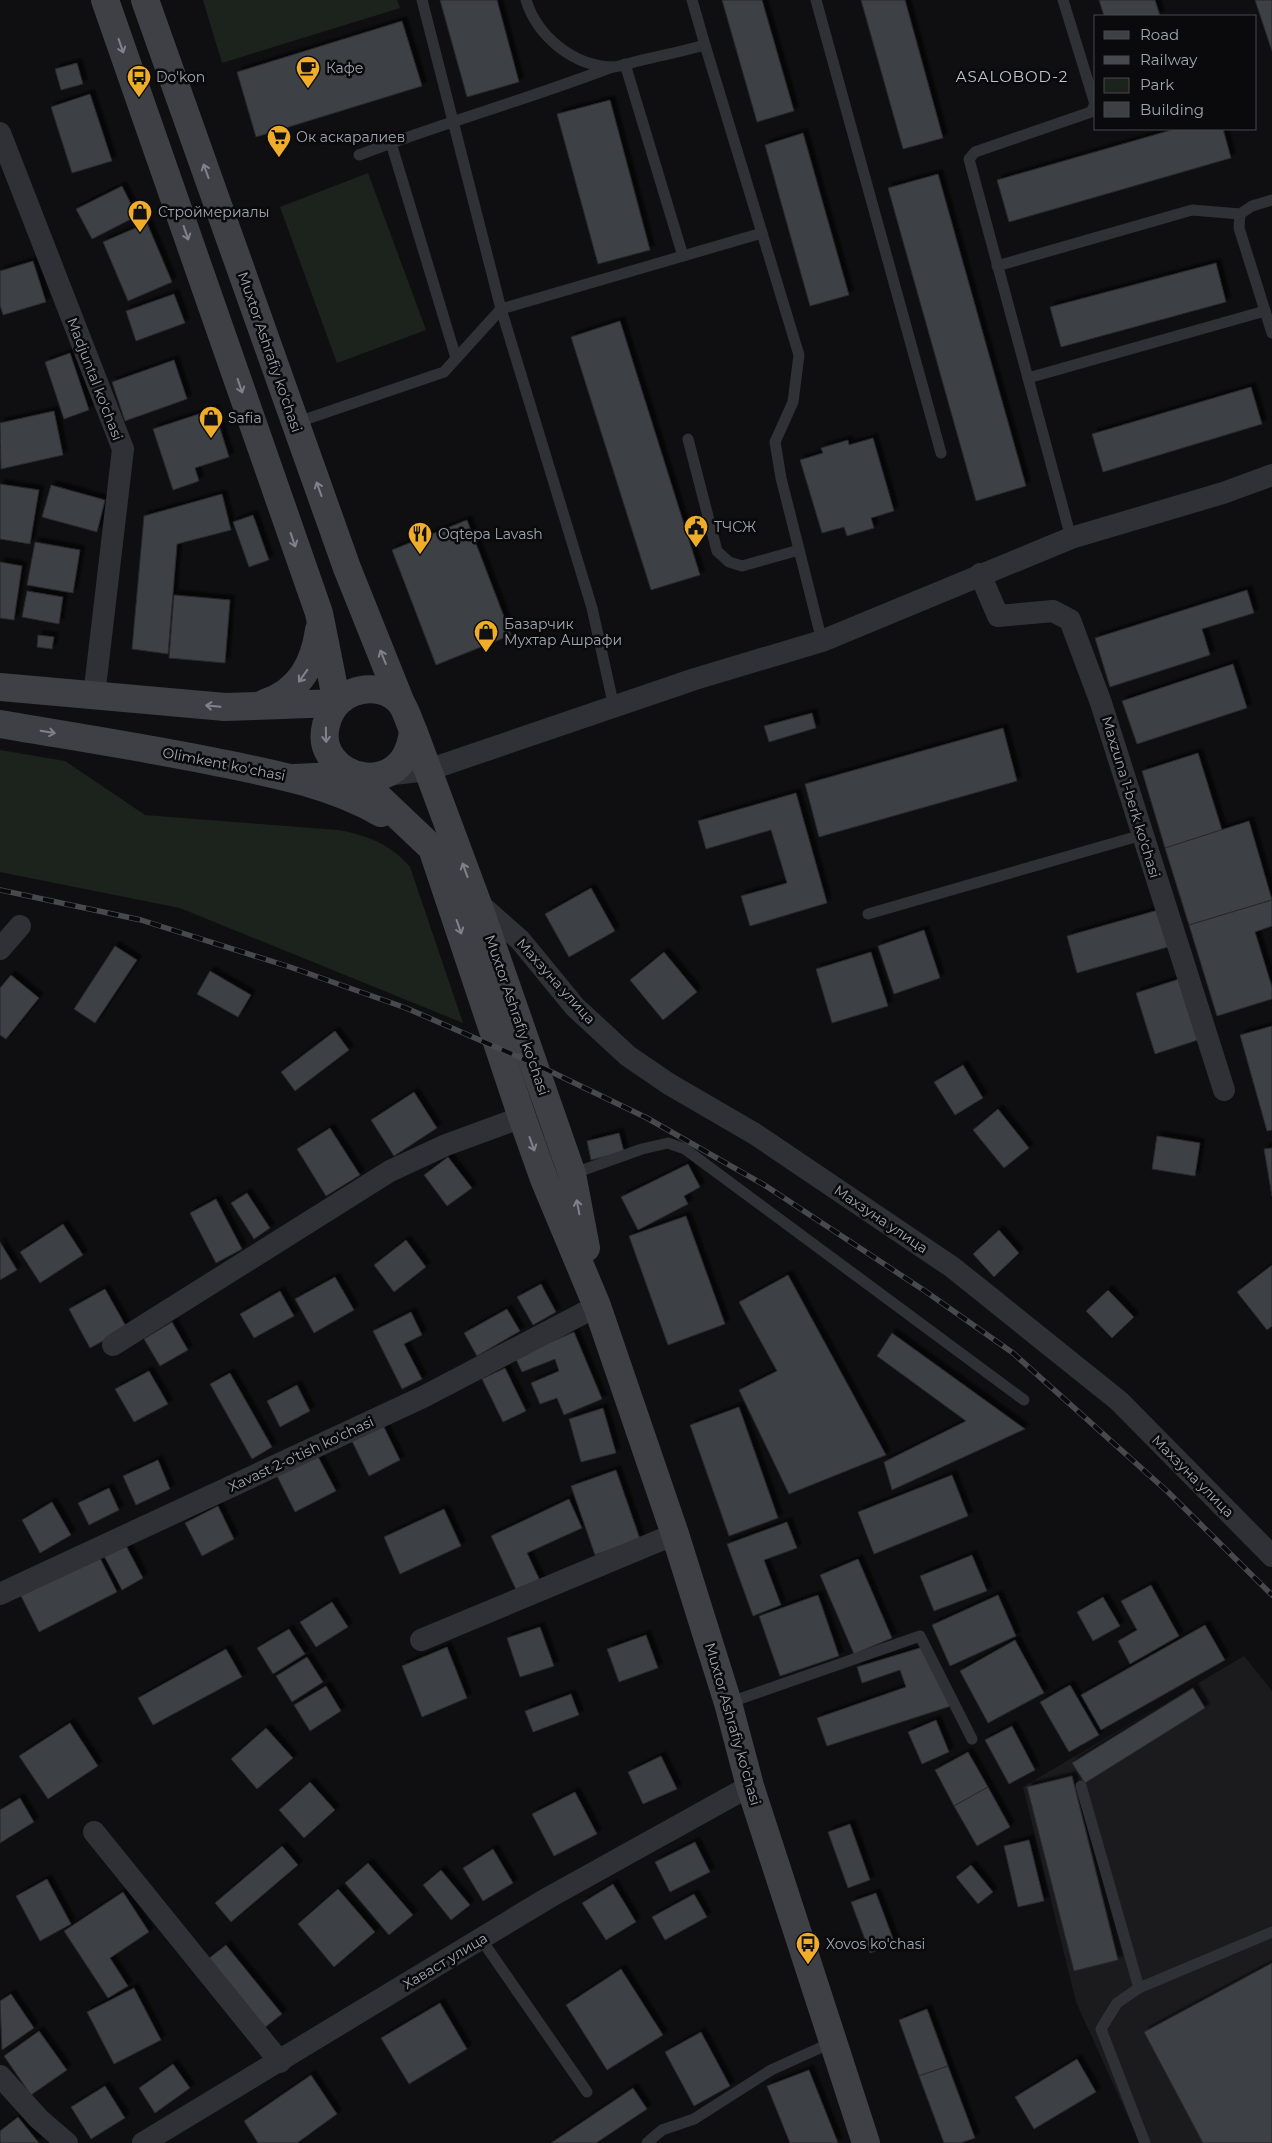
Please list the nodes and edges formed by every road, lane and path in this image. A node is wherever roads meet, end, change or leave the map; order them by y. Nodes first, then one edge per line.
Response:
1 (105, 0) edge
2 (145, 0) edge
3 (422, 0) edge
4 (526, 0) edge
5 (692, 0) edge
6 (816, 0) edge
7 (1063, 0) edge
8 (706, 45) junction
9 (625, 64) junction
10 (612, 67) junction
11 (1094, 101) edge
12 (1094, 106) edge
13 (452, 120) junction
14 (0, 133) edge
15 (391, 142) junction
16 (359, 155) dead end
17 (1272, 200) edge
18 (1240, 214) junction
19 (762, 233) junction
20 (683, 256) junction
21 (997, 266) junction
22 (501, 309) junction
23 (1265, 311) junction
24 (1272, 333) edge
25 (456, 358) junction
26 (1028, 378) junction
27 (295, 423) junction
28 (688, 439) dead end
29 (941, 453) dead end
30 (1272, 475) edge
31 (1072, 538) junction
32 (799, 550) junction
33 (980, 574) junction
34 (318, 613) junction
35 (822, 641) junction
36 (0, 687) edge
37 (94, 696) junction
38 (337, 703) junction
39 (401, 703) junction
40 (261, 704) junction
41 (614, 707) junction
42 (0, 724) edge
43 (413, 730) junction
44 (428, 770) junction
45 (355, 775) junction
46 (385, 775) junction
47 (295, 778) junction
48 (1142, 835) junction
49 (432, 848) junction
50 (477, 902) junction
51 (868, 914) dead end
52 (20, 926) dead end
53 (0, 949) edge
54 (1224, 1090) dead end
55 (522, 1117) junction
56 (572, 1174) junction
57 (597, 1306) junction
58 (113, 1345) dead end
59 (1024, 1400) dead end
60 (675, 1534) junction
61 (1272, 1556) edge
62 (0, 1594) edge
63 (421, 1640) dead end
64 (728, 1703) junction
65 (972, 1739) dead end
66 (750, 1786) junction
67 (1081, 1786) dead end
68 (94, 1832) dead end
69 (1272, 1932) edge
70 (481, 1938) junction
71 (1139, 1988) junction
72 (833, 2042) junction
73 (280, 2062) junction
74 (0, 2076) edge
75 (587, 2092) dead end
76 (67, 2143) edge
77 (144, 2143) edge
78 (647, 2143) edge
79 (866, 2143) edge
80 (1145, 2143) edge

1 -> 34 main road
27 -> 2 main road, Muxtor Ashrafiy ko'chasi
3 - 13 lane
4 - 10 lane
5 - 8 lane
6 - 29 lane
7 - 11 lane
8 - 9 lane
8 - 19 lane
9 - 10 lane
9 - 20 lane
10 - 13 lane
12 - 21 lane
13 - 15 lane
13 - 22 lane
14 - 37 street, Madjuntal ko'chasi
15 - 16 lane
15 - 25 lane
17 - 18 lane
18 - 21 lane
18 - 23 lane
19 - 20 lane
19 - 32 lane
20 - 22 lane
21 - 26 lane
22 - 25 lane
22 - 41 lane
23 - 24 lane
23 - 26 lane
25 - 27 lane
26 - 31 lane
39 -> 27 main road, Muxtor Ashrafiy ko'chasi
28 - 32 lane
30 - 31 street
31 - 33 street
32 - 35 lane
33 - 35 street
33 - 48 street, Maxzuna 1-berk ko'chasi
34 - 38 main road
34 -> 40 main road
35 - 41 street
36 - 37 main road
40 -> 37 main road
38 - 39 main road
38 - 40 main road
38 -> 45 main road
39 - 43 main road
41 - 44 street
42 -> 47 main road, Olimkent ko'chasi
43 - 44 main road, Muxtor Ashrafiy ko'chasi
43 - 46 main road
44 - 46 street
50 -> 44 main road, Muxtor Ashrafiy ko'chasi
45 - 46 main road
45 - 47 main road
45 - 49 main road, Muxtor Ashrafiy ko'chasi
47 - 49 main road, Olimkent ko'chasi
48 - 51 lane
48 - 54 street, Maxzuna 1-berk ko'chasi
49 -> 55 main road, Muxtor Ashrafiy ko'chasi
50 - 56 main road, Muxtor Ashrafiy ko'chasi
50 - 61 street, Махзуна улица
52 - 53 street
55 -> 57 main road, Muxtor Ashrafiy ko'chasi
55 - 58 street
57 -> 56 main road, Muxtor Ashrafiy ko'chasi
56 - 59 lane
57 - 60 main road, Muxtor Ashrafiy ko'chasi
57 - 62 street, Xavast 2-o'tish ko'chasi
60 - 63 street
60 - 64 main road, Muxtor Ashrafiy ko'chasi
64 - 65 lane
64 - 66 main road, Muxtor Ashrafiy ko'chasi
66 - 70 street, Хаваст улица
66 - 72 main road, Muxtor Ashrafiy ko'chasi
67 - 71 lane
68 - 73 street
69 - 71 lane
70 - 73 street, Хаваст улица
70 - 75 lane
71 - 80 lane
72 - 78 lane
72 - 79 main road, Muxtor Ashrafiy ko'chasi
73 - 77 street, Хаваст улица
74 - 76 street

